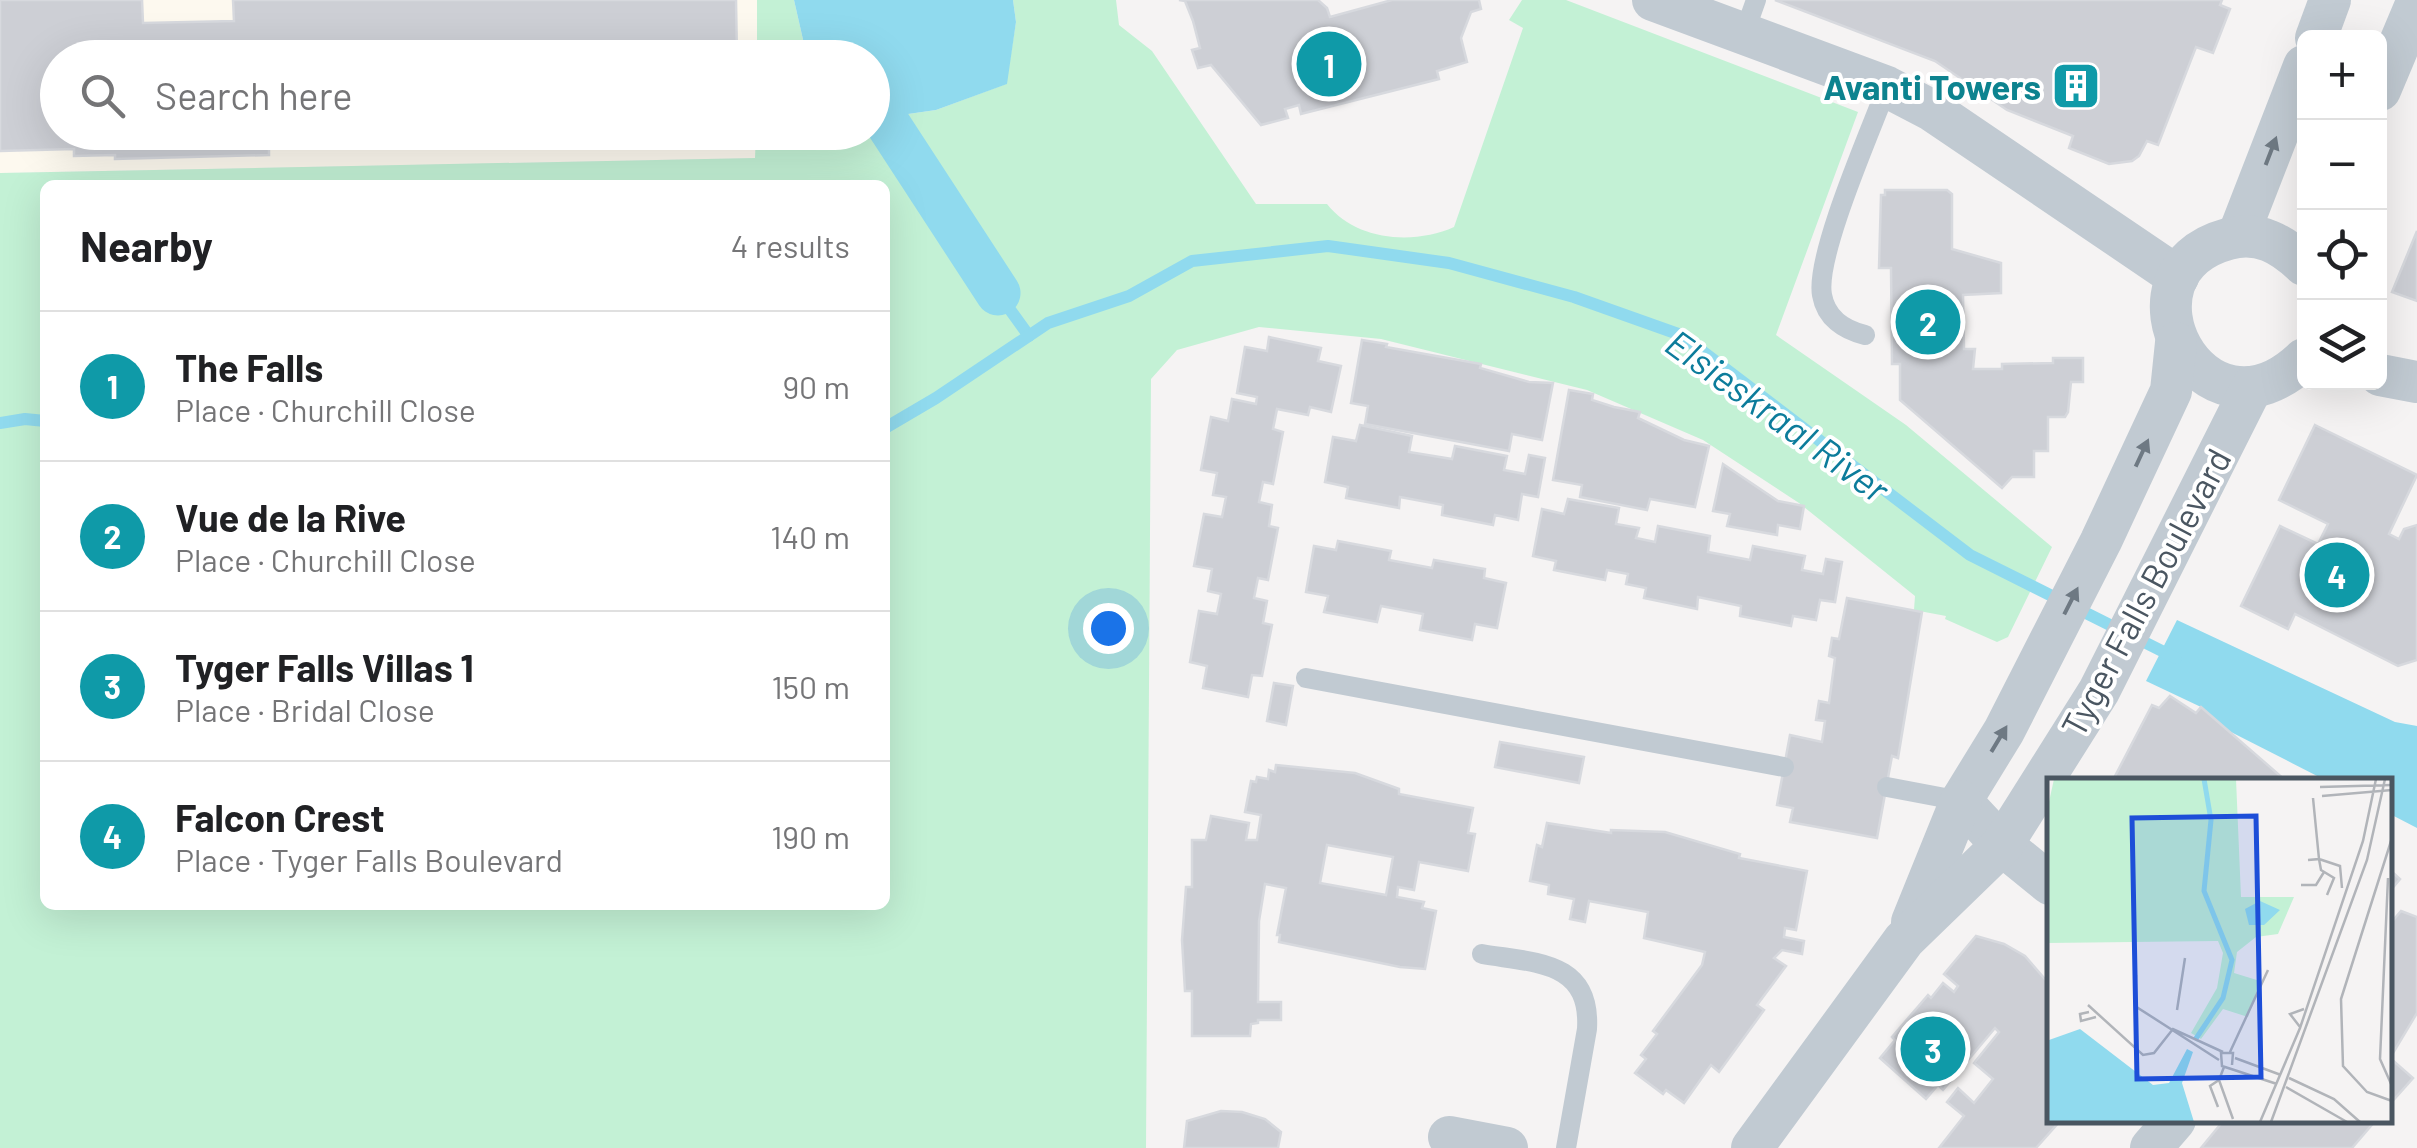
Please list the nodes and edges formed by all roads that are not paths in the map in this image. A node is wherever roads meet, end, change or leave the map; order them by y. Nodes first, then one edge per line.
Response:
1 (1653, 0) edge
2 (2330, 0) edge
3 (2417, 2) edge
4 (1750, 17) edge
5 (2319, 30) edge
6 (2387, 73) edge
7 (2297, 84) edge
8 (1887, 87) junction
9 (2238, 236) junction
10 (2297, 258) edge
11 (2178, 277) junction
12 (1865, 335) dead end
13 (2176, 343) junction
14 (2297, 364) edge
15 (2387, 376) edge
16 (2417, 382) edge
17 (2252, 387) junction
18 (1306, 678) dead end
19 (1784, 768) dead end
20 (1886, 787) dead end
21 (1962, 801) junction
22 (2002, 844) junction
23 (2047, 882) edge
24 (1904, 940) junction
25 (1482, 954) dead end
26 (2172, 1123) edge
27 (1449, 1137) dead end
28 (1507, 1148) edge
29 (1566, 1148) edge
30 (1752, 1148) edge
31 (2151, 1148) edge

1 - 4 street
2 - 5 street
3 - 6 street
4 - 8 street
9 -> 7 street
8 - 11 street
8 - 12 lane
9 - 10 street
9 - 11 street
11 - 13 street, Tyger Falls Boulevard
13 - 17 street
21 -> 13 street, Tyger Falls Boulevard
14 - 17 street
15 - 16 street
17 - 22 street, Tyger Falls Boulevard
18 - 19 lane
20 - 21 lane
21 - 22 street
21 - 24 street, Tyger Falls Boulevard
22 - 23 street
22 - 24 street, Tyger Falls Boulevard
24 - 30 street
25 - 29 lane
26 - 31 street
27 - 28 street

